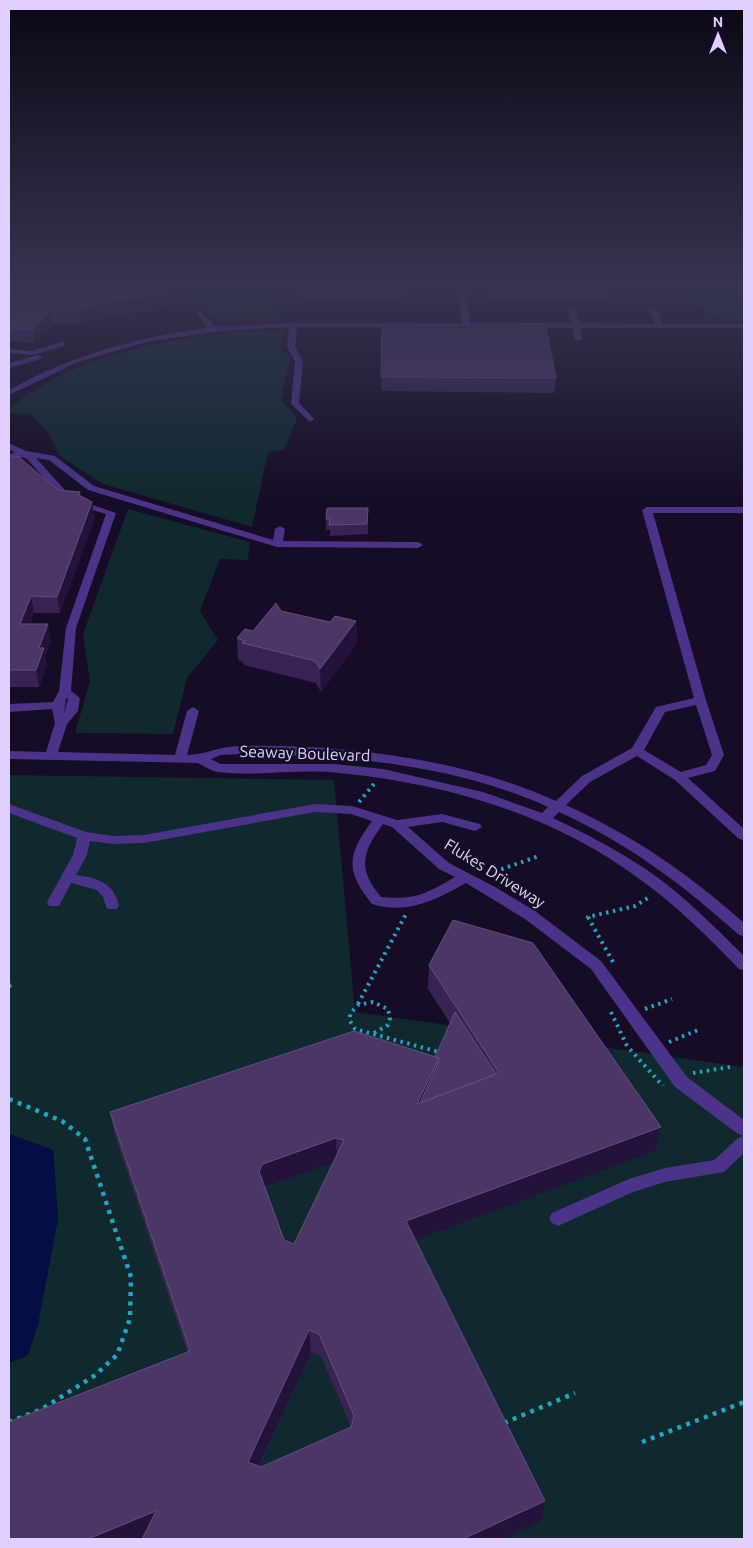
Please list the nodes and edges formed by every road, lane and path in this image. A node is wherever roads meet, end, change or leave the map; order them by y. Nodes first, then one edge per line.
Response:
1 (25, 355) edge
2 (49, 355) edge
3 (69, 355) edge
4 (296, 355) edge
5 (44, 360) junction
6 (9, 366) edge
7 (9, 393) edge
8 (310, 419) dead end
9 (9, 446) edge
10 (25, 454) junction
11 (9, 457) edge
12 (744, 510) edge
13 (280, 529) dead end
14 (277, 544) junction
15 (418, 545) dead end
16 (66, 692) junction
17 (700, 700) junction
18 (58, 705) junction
19 (9, 708) edge
20 (193, 711) dead end
21 (61, 723) junction
22 (636, 751) junction
23 (9, 755) edge
24 (50, 756) junction
25 (180, 759) junction
26 (200, 759) junction
27 (382, 773) junction
28 (679, 777) junction
29 (557, 805) junction
30 (9, 808) edge
31 (352, 810) junction
32 (380, 819) junction
33 (544, 819) junction
34 (397, 824) junction
35 (475, 827) dead end
36 (84, 836) junction
37 (744, 836) edge
38 (539, 856) dead end
39 (69, 878) junction
40 (472, 880) junction
41 (662, 888) junction
42 (54, 902) dead end
43 (404, 904) junction
44 (112, 905) dead end
45 (744, 930) edge
46 (614, 963) dead end
47 (744, 965) edge
48 (14, 984) dead end
49 (9, 986) edge
50 (613, 988) junction
51 (358, 1004) junction
52 (374, 1033) junction
53 (444, 1054) edge
54 (664, 1088) dead end
55 (9, 1100) edge
56 (744, 1129) edge
57 (744, 1143) edge
58 (558, 1218) dead end
59 (575, 1393) dead end
60 (744, 1402) edge
61 (9, 1422) edge
62 (495, 1427) edge
63 (642, 1442) dead end

1 - 5 street
2 - 5 street
3 - 5 street
4 - 8 street
5 - 6 street
5 - 7 street
9 - 10 street
10 - 11 street
10 - 14 street
10 - 16 street
12 - 17 street
13 - 14 street
14 - 15 street
16 - 18 street
16 - 21 street
17 - 22 street
17 - 28 street
18 - 19 street
18 - 21 street
20 - 25 street
21 - 24 street
22 - 28 street
22 - 29 street
23 - 24 street, Seaway Boulevard
24 - 25 street, Seaway Boulevard
25 - 26 street, Seaway Boulevard
26 - 27 street, Seaway Boulevard
26 - 29 street, Seaway Boulevard
27 - 31 path
27 - 33 street, Seaway Boulevard
28 - 37 street
29 - 33 street
29 - 45 street, Seaway Boulevard
30 - 36 street, Flukes Driveway
31 - 32 street, Flukes Driveway
31 - 36 street, Flukes Driveway
32 - 34 street, Flukes Driveway
32 - 43 street
33 - 41 street, Seaway Boulevard
34 - 35 street
34 - 40 street, Flukes Driveway
36 - 39 street
38 - 40 path
39 - 42 street
39 - 44 street
40 - 43 street
40 - 50 street, Flukes Driveway
41 - 46 path
41 - 47 street, Seaway Boulevard
43 - 51 path
48 - 49 path
50 - 54 path
50 - 56 street, Flukes Driveway
51 - 52 path
51 - 52 path
52 - 53 path
55 - 61 path
57 - 58 street
59 - 62 path
60 - 63 path

